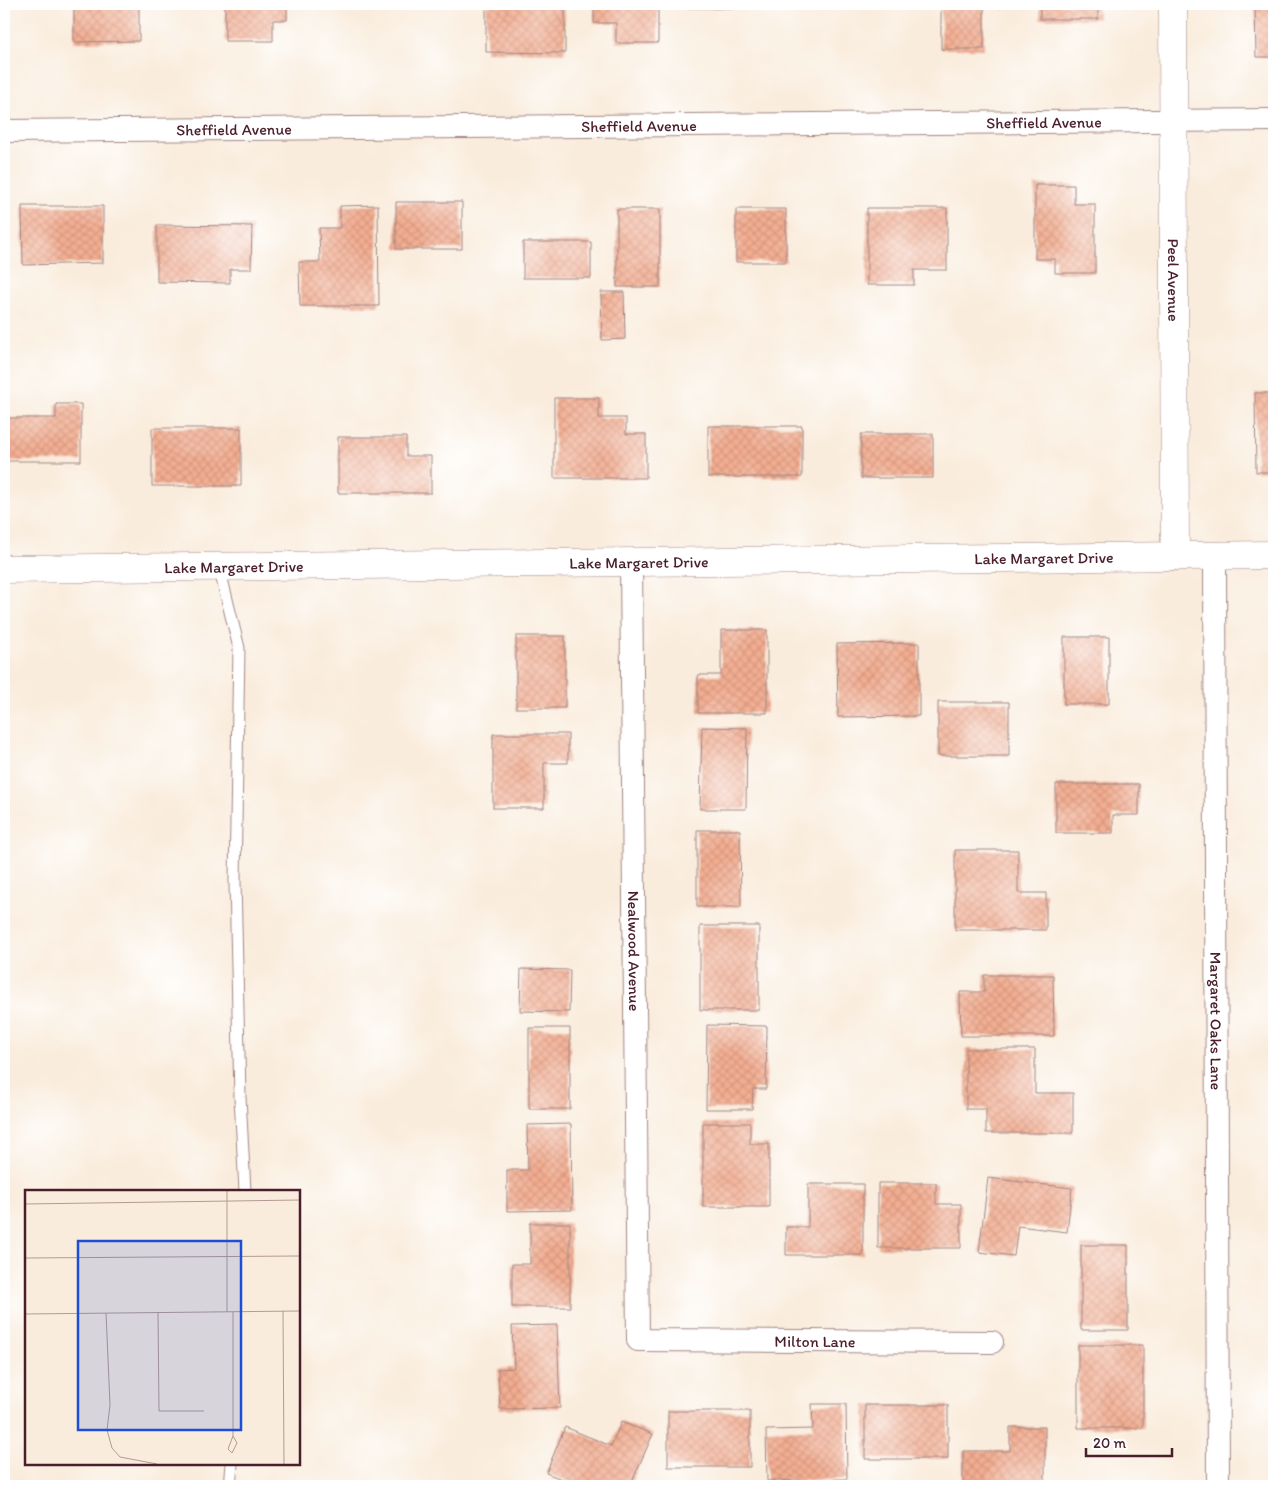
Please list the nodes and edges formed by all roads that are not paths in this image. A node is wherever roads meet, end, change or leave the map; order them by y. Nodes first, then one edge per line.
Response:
1 (1173, 4) edge
2 (1174, 120) junction
3 (1274, 120) edge
4 (4, 132) edge
5 (1274, 555) edge
6 (1175, 556) junction
7 (1215, 556) junction
8 (631, 562) junction
9 (220, 567) junction
10 (4, 569) edge
11 (245, 1190) edge
12 (638, 1340) joint
13 (992, 1342) dead end
14 (232, 1465) edge
15 (230, 1486) edge
16 (1218, 1486) edge

1 - 2 street, Peel Avenue
2 - 3 street, Sheffield Avenue
2 - 4 street, Sheffield Avenue
2 - 6 street, Peel Avenue
5 - 7 street, Lake Margaret Drive
6 - 7 street, Lake Margaret Drive
6 - 8 street, Lake Margaret Drive
7 - 16 street, Margaret Oaks Lane
8 - 9 street, Lake Margaret Drive
8 - 12 street, Nealwood Avenue
9 - 10 street, Lake Margaret Drive
9 - 11 lane
12 - 13 street, Milton Lane
14 - 15 lane

